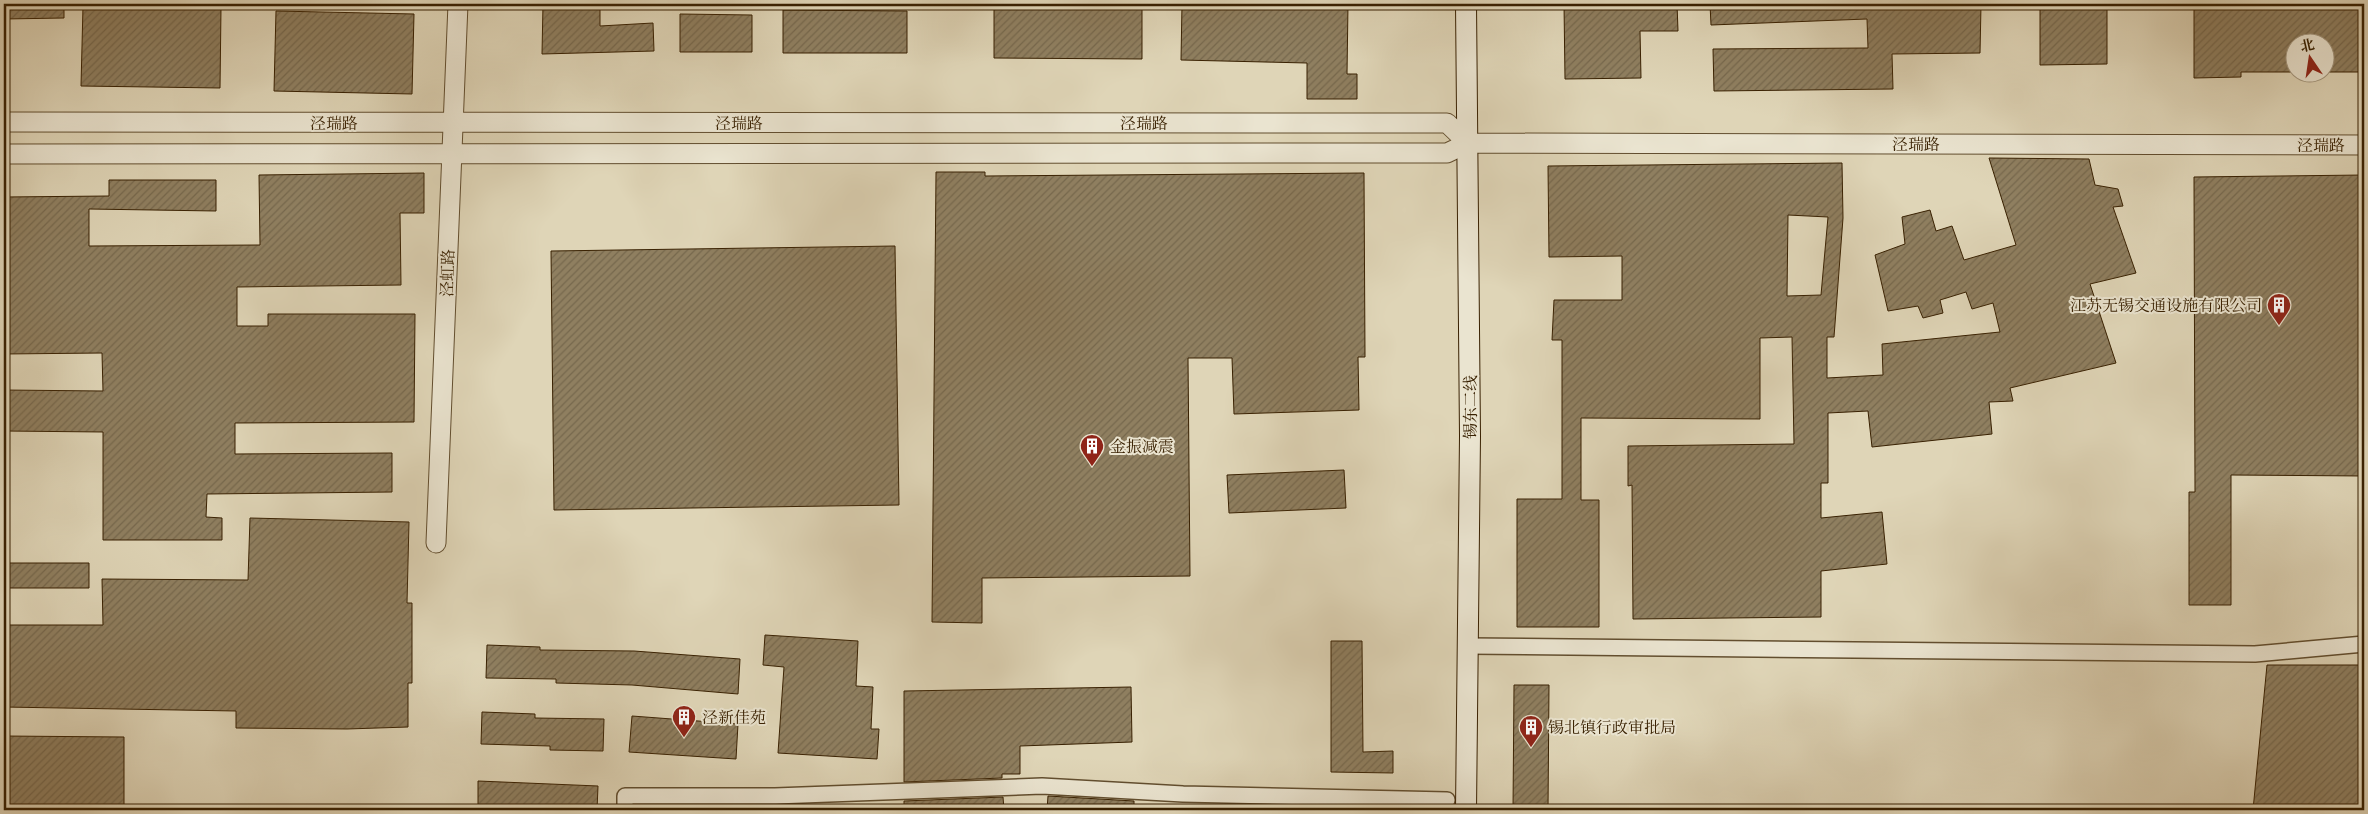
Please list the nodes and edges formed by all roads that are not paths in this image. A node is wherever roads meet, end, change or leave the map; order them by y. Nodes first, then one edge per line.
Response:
1 (458, 4) edge
2 (1466, 4) edge
3 (4, 122) edge
4 (453, 123) junction
5 (1468, 142) junction
6 (2364, 145) edge
7 (4, 154) edge
8 (452, 154) junction
9 (436, 543) dead end
10 (2364, 644) edge
11 (1468, 646) junction
12 (1446, 800) dead end
13 (625, 810) edge
14 (1466, 810) edge

1 - 4 street, 泾虹路
2 - 5 main road, 锡东二线
3 - 4 street, 泾瑞路
4 - 5 street, 泾瑞路
4 - 8 street, 泾虹路
5 - 6 street, 泾瑞路
5 - 8 street, 泾瑞路
5 - 11 main road, 锡东二线
7 - 8 street, 泾瑞路
8 - 9 street, 泾虹路
10 - 11 street
11 - 14 main road, 锡东二线
12 - 13 street

